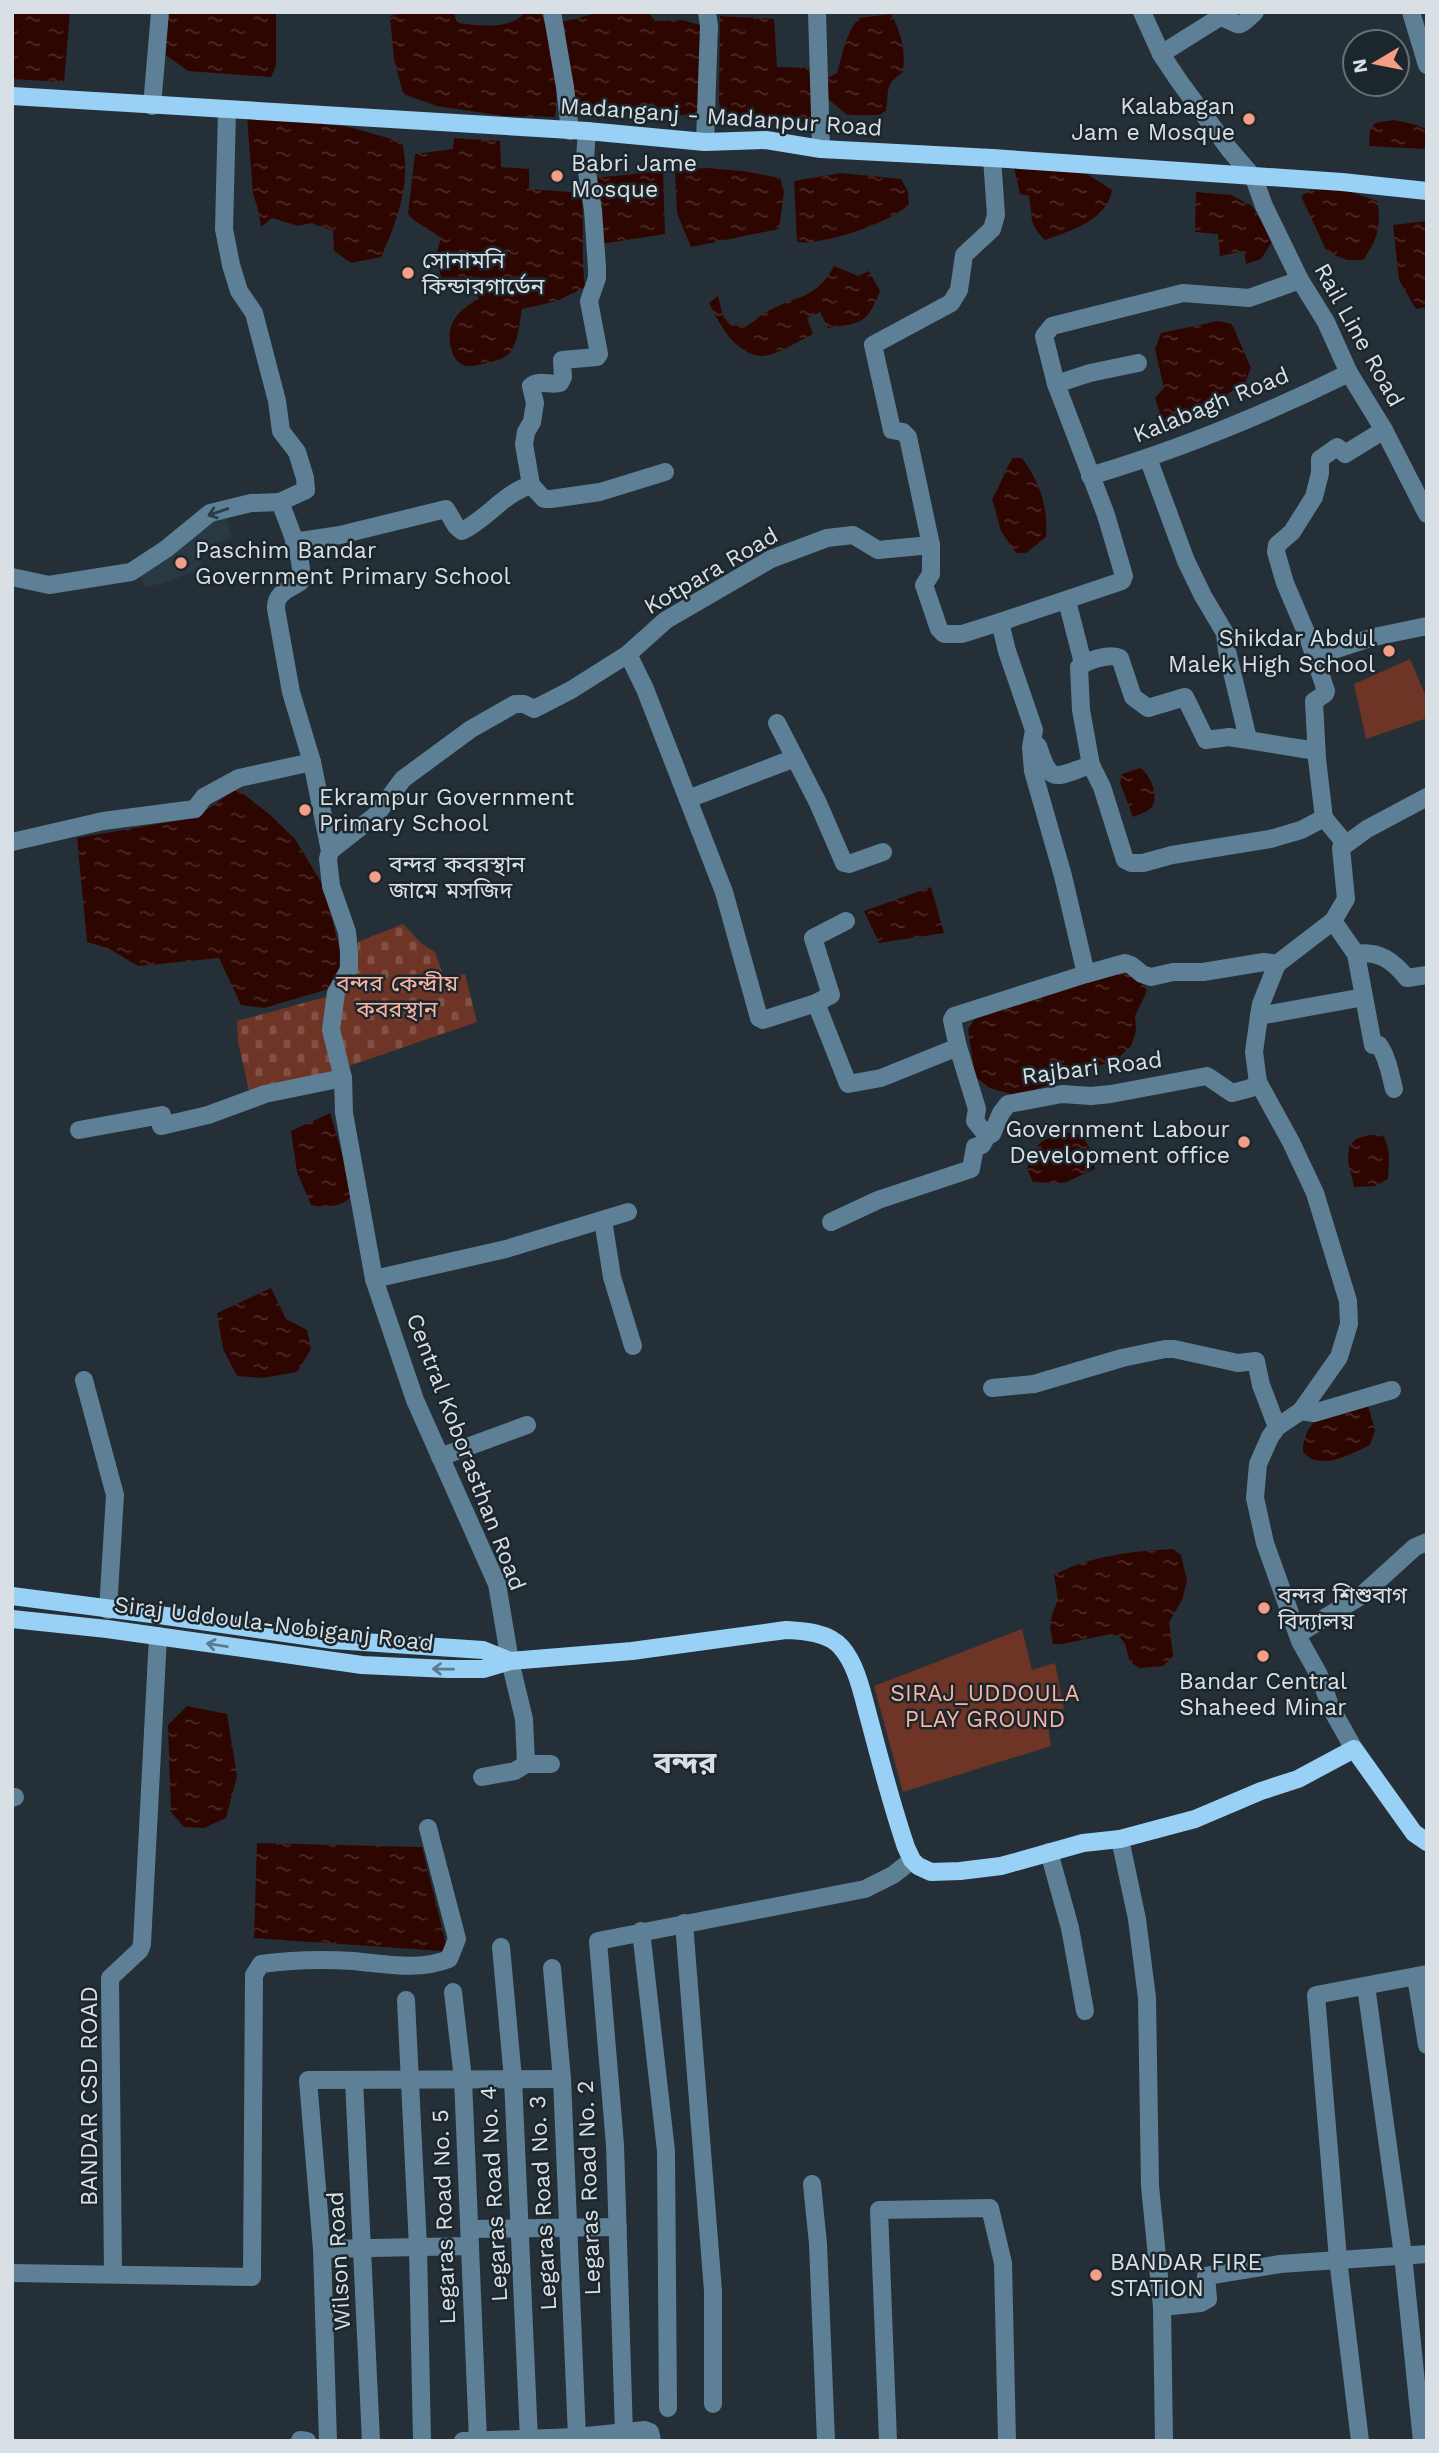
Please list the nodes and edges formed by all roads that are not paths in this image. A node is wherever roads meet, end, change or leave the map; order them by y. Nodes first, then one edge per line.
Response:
1 (160, 12) edge
2 (552, 12) edge
3 (707, 12) edge
4 (817, 12) edge
5 (1142, 12) edge
6 (1255, 12) edge
7 (1411, 12) edge
8 (1161, 54) junction
9 (1427, 65) edge
10 (12, 96) edge
11 (152, 106) junction
12 (227, 111) junction
13 (578, 131) junction
14 (705, 142) junction
15 (821, 149) junction
16 (992, 158) junction
17 (1254, 178) junction
18 (1427, 191) edge
19 (1300, 280) junction
20 (1138, 363) dead end
21 (1349, 373) junction
22 (1056, 384) junction
23 (1384, 430) junction
24 (1148, 458) junction
25 (665, 472) dead end
26 (1090, 476) junction
27 (531, 485) junction
28 (280, 502) junction
29 (1427, 514) edge
30 (294, 542) junction
31 (931, 545) junction
32 (12, 577) edge
33 (1067, 601) junction
34 (1000, 622) junction
35 (1427, 626) edge
36 (628, 654) junction
37 (1315, 656) junction
38 (1083, 663) junction
39 (777, 723) dead end
40 (1034, 730) junction
41 (1248, 739) junction
42 (1317, 751) junction
43 (795, 758) junction
44 (312, 762) junction
45 (1091, 765) junction
46 (1427, 797) edge
47 (688, 799) junction
48 (1324, 818) junction
49 (12, 842) edge
50 (1346, 843) junction
51 (330, 851) junction
52 (883, 852) dead end
53 (846, 921) dead end
54 (1333, 921) junction
55 (1356, 954) junction
56 (1278, 964) junction
57 (1086, 974) junction
58 (1427, 975) edge
59 (1364, 997) junction
60 (816, 1003) junction
61 (1259, 1016) junction
62 (958, 1047) junction
63 (343, 1078) junction
64 (1258, 1082) junction
65 (1394, 1089) dead end
66 (79, 1130) dead end
67 (987, 1136) junction
68 (628, 1212) dead end
69 (603, 1220) junction
70 (831, 1222) dead end
71 (373, 1279) junction
72 (633, 1346) dead end
73 (84, 1380) dead end
74 (992, 1388) dead end
75 (1392, 1390) dead end
76 (1301, 1411) junction
77 (527, 1425) dead end
78 (1277, 1427) junction
79 (440, 1457) junction
80 (1427, 1542) edge
81 (12, 1596) edge
82 (33, 1600) junction
83 (108, 1610) junction
84 (21, 1620) edge
85 (1298, 1634) junction
86 (158, 1636) junction
87 (510, 1661) junction
88 (1354, 1749) junction
89 (551, 1763) dead end
90 (526, 1765) junction
91 (482, 1777) dead end
92 (428, 1828) dead end
93 (1120, 1839) junction
94 (1427, 1842) edge
95 (1049, 1852) junction
96 (912, 1860) junction
97 (684, 1923) junction
98 (641, 1931) junction
99 (500, 1947) dead end
100 (552, 1968) dead end
101 (1422, 1976) edge
102 (1366, 1986) junction
103 (453, 1992) dead end
104 (406, 2000) dead end
105 (1085, 2011) dead end
106 (1427, 2045) edge
107 (463, 2079) junction
108 (513, 2079) junction
109 (562, 2079) junction
110 (354, 2080) junction
111 (409, 2080) junction
112 (812, 2184) dead end
113 (618, 2227) junction
114 (521, 2229) junction
115 (570, 2229) junction
116 (470, 2238) junction
117 (418, 2247) junction
118 (363, 2248) junction
119 (322, 2249) junction
120 (1427, 2254) edge
121 (1403, 2255) junction
122 (1338, 2259) junction
123 (12, 2273) edge
124 (113, 2274) junction
125 (1162, 2307) junction
126 (713, 2404) dead end
127 (668, 2407) dead end
128 (624, 2433) junction
129 (578, 2437) junction
130 (300, 2440) edge
131 (478, 2440) edge
132 (529, 2440) edge
133 (307, 2441) edge
134 (328, 2441) edge
135 (371, 2441) edge
136 (422, 2441) edge
137 (463, 2441) edge
138 (652, 2441) edge
139 (826, 2441) edge
140 (888, 2441) edge
141 (1007, 2441) edge
142 (1164, 2441) edge
143 (1360, 2441) edge
144 (1422, 2441) edge

1 - 11 street
2 - 13 street
3 - 14 street
4 - 15 street
5 - 8 street
6 - 8 street
7 - 9 street
8 - 17 street
10 - 11 main road, Madanganj - Madanpur Road
11 - 12 main road, Madanganj - Madanpur Road
12 - 13 main road, Madanganj - Madanpur Road
12 - 28 street
13 - 14 main road, Madanganj - Madanpur Road
13 - 27 street
14 - 15 main road, Madanganj - Madanpur Road
15 - 16 main road, Madanganj - Madanpur Road
16 - 17 main road, Madanganj - Madanpur Road
16 - 31 street
17 - 18 main road, Madanganj - Madanpur Road
17 - 19 street, Rail Line Road
19 - 21 street, Rail Line Road
19 - 22 street
20 - 22 street
21 - 23 street, Rail Line Road
21 - 24 street, Kalabagh Road
22 - 26 street
23 - 29 street, Rail Line Road
23 - 37 street
24 - 26 street, Kalabagh Road
24 - 41 street
25 - 27 street
26 - 33 street
27 - 30 street
28 - 30 street, Central Koborasthan Road
28 -> 32 street
30 - 44 street, Central Koborasthan Road
31 - 34 street
31 - 36 street, Kotpara Road
33 - 34 street
33 - 38 street
34 - 40 street
35 - 37 street
36 - 47 street
36 - 51 street, Kotpara Road
37 - 42 street
38 - 41 street
38 - 45 street
39 - 43 street
40 - 45 street
40 - 57 street
41 - 42 street
42 - 48 street
43 - 47 street
43 - 52 street
44 - 49 street
44 - 51 street, Central Koborasthan Road
45 - 48 street
46 - 50 street
47 - 60 street
48 - 50 street
50 - 54 street
51 - 63 street, Central Koborasthan Road
53 - 60 street
54 - 55 street
54 - 56 street
55 - 58 street
55 - 59 street
56 - 57 street
56 - 61 street
57 - 62 street
59 - 61 street
59 - 65 street
60 - 62 street
61 - 64 street
62 - 67 street
63 - 66 street
63 - 71 street, Central Koborasthan Road
64 - 67 street, Rajbari Road
64 - 76 street
67 - 70 street
68 - 69 street
69 - 71 street
69 - 72 street
71 - 79 street, Central Koborasthan Road
73 - 83 street
74 - 78 street
75 - 76 street
76 - 78 street
77 - 79 street
78 - 85 street
79 - 87 street, Central Koborasthan Road
80 - 85 street
81 - 82 main road, Siraj Uddoula-Nobiganj Road
82 - 83 main road, Siraj Uddoula-Nobiganj Road
82 - 84 main road
83 - 87 main road, Siraj Uddoula-Nobiganj Road
84 - 86 main road, Siraj Uddoula-Nobiganj Road
85 - 88 street
87 -> 86 main road, Siraj Uddoula-Nobiganj Road
86 - 124 street, BANDAR CSD ROAD
87 - 90 street, Central Koborasthan Road
87 - 96 main road, Siraj Uddoula-Nobiganj Road
88 - 93 main road
88 - 94 main road
89 - 90 street
90 - 91 street
92 - 124 street
93 - 95 main road
93 - 125 street
95 - 96 main road
95 - 105 street
96 - 97 street
97 - 98 street
97 - 126 street
98 - 113 street, Legaras Road No. 2
98 - 127 street
99 - 108 street, Legaras Road No. 4
100 - 109 street, Legaras Road No. 3
101 - 102 street
101 - 106 street
102 - 121 street
102 - 122 street
103 - 107 street, Legaras Road No. 5
104 - 111 street
107 - 108 street
107 - 111 street
107 - 116 street, Legaras Road No. 5
108 - 109 street
108 - 114 street, Legaras Road No. 4
109 - 115 street, Legaras Road No. 3
110 - 111 street
110 - 118 street, Wilson Road
110 - 119 street
111 - 117 street
112 - 139 street
113 - 115 street
113 - 128 street, Legaras Road No. 2
114 - 115 street
114 - 116 street
114 - 132 street, Legaras Road No. 4
115 - 129 street, Legaras Road No. 3
116 - 117 street
116 - 131 street, Legaras Road No. 5
117 - 118 street
117 - 136 street
118 - 119 street
118 - 135 street, Wilson Road
119 - 134 street
120 - 121 street
121 - 122 street
121 - 144 street
122 - 125 street
122 - 143 street
123 - 124 street
125 - 142 street
128 - 129 street
128 - 138 street
129 - 132 street
130 - 133 street
131 - 132 street
131 - 137 street
140 - 141 street

